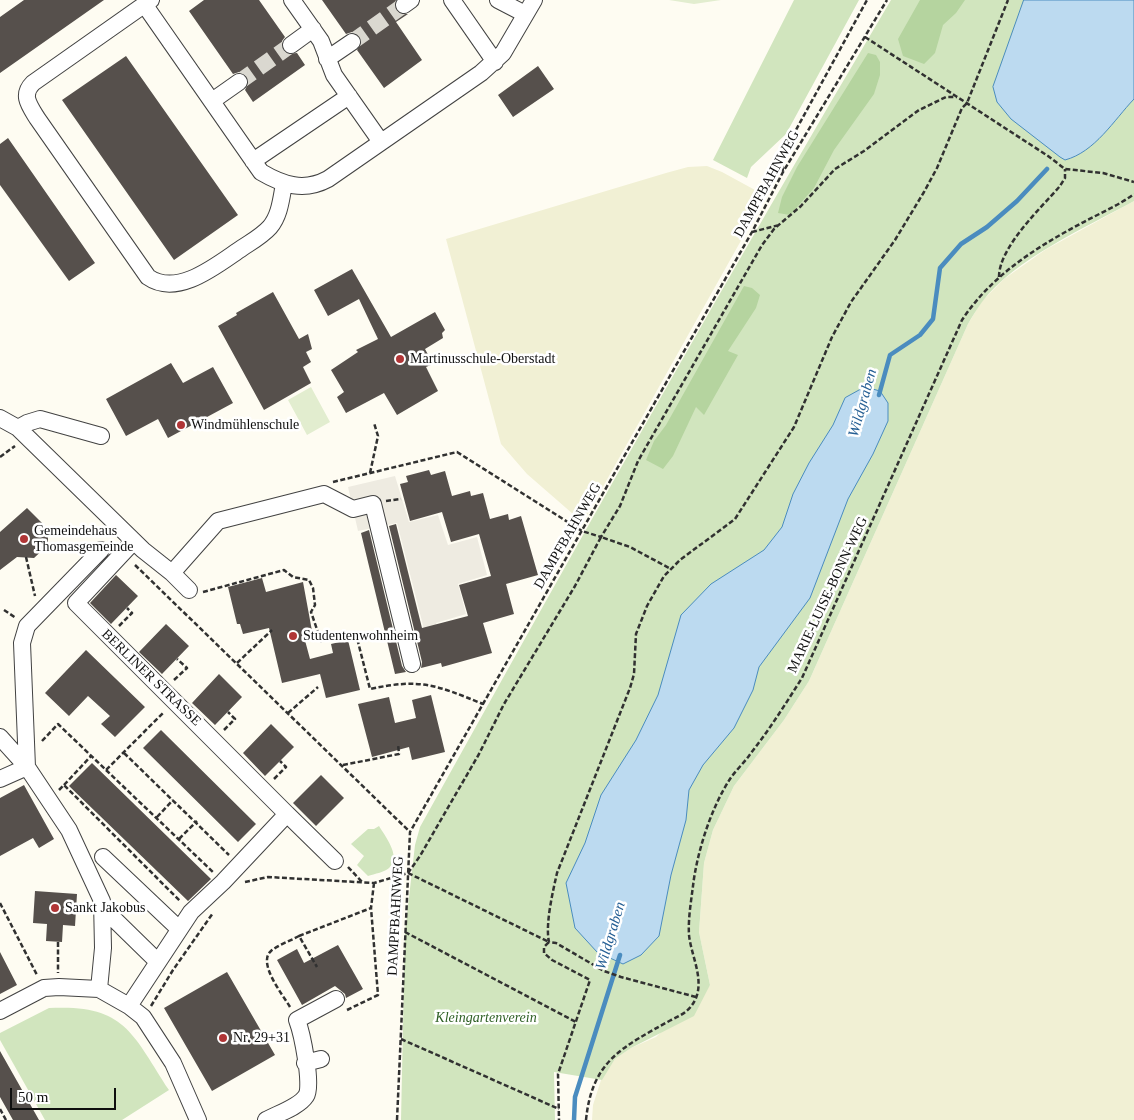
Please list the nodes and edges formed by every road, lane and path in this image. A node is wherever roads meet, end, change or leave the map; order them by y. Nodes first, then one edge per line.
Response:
1 (292, 0) edge
2 (452, 0) edge
3 (498, 0) edge
4 (534, 0) edge
5 (868, 0) edge
6 (887, 0) edge
7 (1008, 0) edge
8 (148, 2) edge
9 (525, 14) junction
10 (313, 29) junction
11 (864, 37) junction
12 (352, 42) tunnel mouth
13 (291, 45) tunnel mouth
14 (327, 59) junction
15 (495, 62) junction
16 (239, 82) tunnel mouth
17 (349, 96) junction
18 (957, 96) junction
19 (212, 101) junction
20 (968, 104) junction
21 (381, 142) junction
22 (253, 161) junction
23 (1065, 169) junction
24 (783, 172) junction
25 (1134, 182) edge
26 (284, 184) junction
27 (1134, 194) edge
28 (781, 225) junction
29 (752, 232) junction
30 (999, 277) junction
31 (0, 418) edge
32 (374, 423) dead end
33 (18, 428) junction
34 (101, 436) dead end
35 (15, 446) dead end
36 (22, 452) dead end
37 (370, 473) junction
38 (324, 494) junction
39 (582, 531) junction
40 (601, 537) junction
41 (134, 541) junction
42 (101, 550) dead end
43 (123, 553) junction
44 (26, 557) dead end
45 (671, 569) junction
46 (172, 574) junction
47 (189, 590) joint
48 (127, 608) dead end
49 (39, 615) junction
50 (272, 630) dead end
51 (109, 638) junction
52 (177, 659) dead end
53 (237, 663) junction
54 (412, 664) dead end
55 (318, 687) dead end
56 (169, 697) junction
57 (483, 704) junction
58 (228, 712) dead end
59 (288, 713) junction
60 (58, 724) dead end
61 (0, 737) edge
62 (214, 740) junction
63 (398, 744) dead end
64 (124, 753) junction
65 (91, 756) junction
66 (280, 761) dead end
67 (343, 765) junction
68 (27, 767) junction
69 (106, 770) junction
70 (0, 779) edge
71 (64, 784) junction
72 (264, 789) junction
73 (49, 800) junction
74 (174, 800) junction
75 (287, 814) junction
76 (157, 817) junction
77 (196, 821) junction
78 (410, 832) junction
79 (179, 840) junction
80 (103, 857) dead end
81 (341, 863) joint
82 (239, 865) junction
83 (408, 873) junction
84 (223, 882) junction
85 (240, 883) dead end
86 (374, 883) junction
87 (364, 884) junction
88 (0, 903) edge
89 (371, 908) junction
90 (215, 911) dead end
91 (191, 912) junction
92 (114, 919) dead end
93 (179, 929) junction
94 (405, 932) junction
95 (299, 936) junction
96 (58, 942) dead end
97 (549, 942) junction
98 (158, 962) junction
99 (317, 967) dead end
100 (51, 987) junction
101 (99, 989) junction
102 (696, 997) junction
103 (336, 999) joint
104 (129, 1006) junction
105 (0, 1011) edge
106 (143, 1018) junction
107 (297, 1020) junction
108 (576, 1022) junction
109 (401, 1039) junction
110 (321, 1059) dead end
111 (305, 1063) junction
112 (0, 1109) edge
113 (559, 1109) junction
114 (6, 1120) edge
115 (198, 1120) edge
116 (266, 1120) edge
117 (397, 1120) edge
118 (559, 1120) edge
119 (586, 1120) edge

1 - 10 street
2 - 15 street
3 - 9 street
4 - 9 street
5 - 24 path
6 - 11 path, DAMPFBAHNWEG
7 - 20 path
8 - 19 street
8 - 26 street
9 - 15 street
10 - 13 street
10 - 14 street
11 - 18 path
11 - 24 path, DAMPFBAHNWEG
12 - 14 street
14 - 17 street
15 - 21 street
16 - 19 street
17 - 21 street
17 - 22 street
18 - 20 path
18 - 28 path
19 - 22 street
20 - 23 path
20 - 45 path
21 - 26 street
22 - 26 street
23 - 25 path
23 - 30 path
24 - 29 path, DAMPFBAHNWEG
27 - 30 path, MARIE-LUISE-BONN-WEG
28 - 29 path
28 - 40 path
29 - 39 path, DAMPFBAHNWEG
30 - 102 path, MARIE-LUISE-BONN-WEG
31 - 33 street
32 - 37 path
33 - 34 street
33 - 41 street
35 - 36 path
37 - 38 path
37 - 39 path
38 - 46 street
38 - 54 street
39 - 40 path
39 - 57 path, DAMPFBAHNWEG
40 - 45 path
40 - 83 path
41 - 43 street, BERLINER STRASSE
41 - 46 street
42 - 49 street
43 - 51 street, BERLINER STRASSE
43 - 53 path
44 - 49 path
45 - 97 path
46 - 47 street
47 - 57 path
48 - 51 path
49 - 68 street
50 - 53 path
51 - 56 street, BERLINER STRASSE
52 - 56 path
53 - 59 path
55 - 59 path
56 - 62 street, BERLINER STRASSE
56 - 64 path
57 - 78 path, DAMPFBAHNWEG
58 - 62 path
59 - 67 path
60 - 65 path
61 - 68 street
62 - 72 street, BERLINER STRASSE
63 - 67 path
64 - 69 path
64 - 74 path
65 - 69 path
65 - 71 path
66 - 72 path
67 - 78 path
68 - 70 street
68 - 73 street
69 - 76 path
71 - 73 path
71 - 91 path
72 - 75 street, BERLINER STRASSE
73 - 101 street
74 - 76 path
74 - 77 path
75 - 81 street, BERLINER STRASSE
75 - 82 street
76 - 79 path
77 - 79 path
77 - 82 path
78 - 83 path, DAMPFBAHNWEG
79 - 84 path
80 - 93 street
81 - 87 path
82 - 84 street
83 - 86 path
83 - 94 path, DAMPFBAHNWEG
83 - 97 path
84 - 91 street
85 - 87 path
86 - 87 path
86 - 89 path
88 - 100 path
89 - 95 path
89 - 103 path
90 - 106 path
91 - 93 street
92 - 98 street
93 - 98 street
94 - 108 path
94 - 109 path, DAMPFBAHNWEG
95 - 99 path
95 - 107 path
96 - 100 path
97 - 102 path
97 - 108 path
98 - 104 street
100 - 101 street
100 - 105 street
101 - 104 street
102 - 119 path
103 - 107 street
104 - 106 street
106 - 115 street
107 - 111 street
108 - 113 path
109 - 113 path
109 - 117 path, DAMPFBAHNWEG
110 - 111 street
111 - 116 street
112 - 114 path
113 - 118 path

